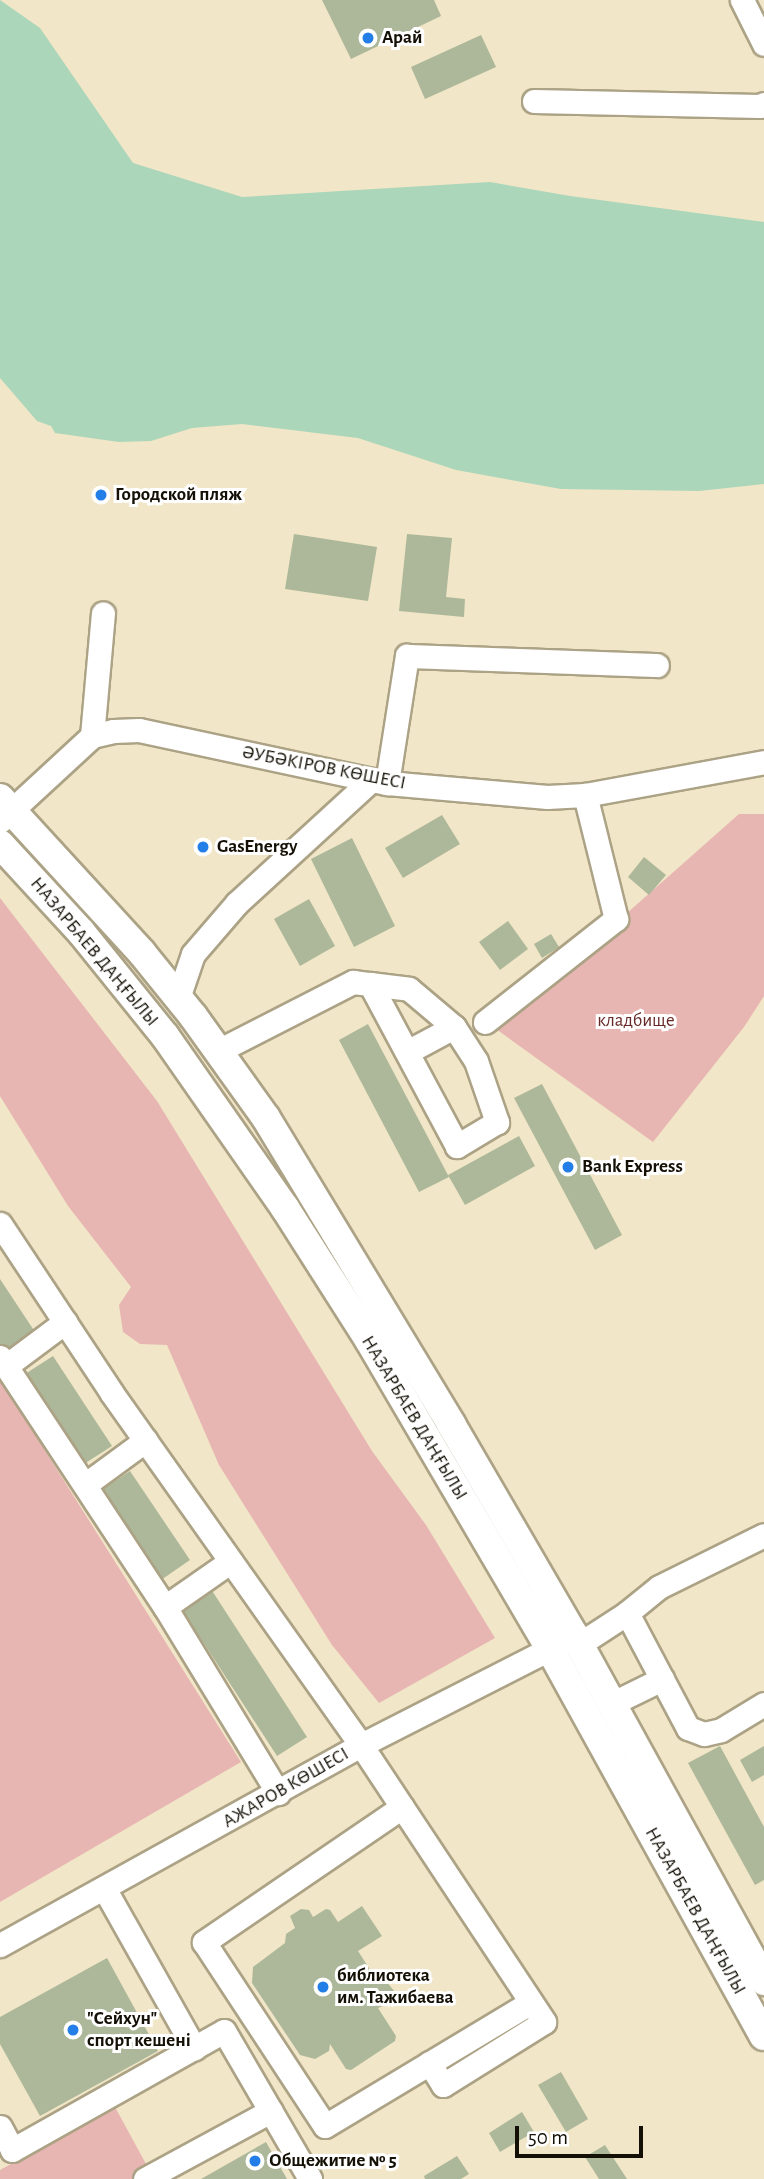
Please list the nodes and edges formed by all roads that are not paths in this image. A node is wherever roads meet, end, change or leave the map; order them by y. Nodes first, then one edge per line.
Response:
1 (742, 0) edge
2 (764, 44) edge
3 (534, 101) dead end
4 (764, 104) edge
5 (103, 613) dead end
6 (657, 664) dead end
7 (92, 736) junction
8 (764, 762) edge
9 (379, 782) junction
10 (585, 795) junction
11 (4, 809) edge
12 (0, 844) edge
13 (370, 984) junction
14 (178, 998) junction
15 (485, 1022) dead end
16 (454, 1027) junction
17 (218, 1051) junction
18 (409, 1051) junction
19 (0, 1224) edge
20 (65, 1322) junction
21 (3, 1362) edge
22 (146, 1440) junction
23 (86, 1484) junction
24 (764, 1535) edge
25 (231, 1561) junction
26 (165, 1607) junction
27 (627, 1613) junction
28 (568, 1643) junction
29 (662, 1679) junction
30 (611, 1704) junction
31 (764, 1704) edge
32 (361, 1745) junction
33 (278, 1793) junction
34 (402, 1807) junction
35 (104, 1888) junction
36 (0, 1945) edge
37 (764, 1982) edge
38 (764, 2036) edge
39 (194, 2048) junction
40 (271, 2111) junction
41 (0, 2127) edge
42 (145, 2179) edge
43 (310, 2179) edge

1 - 2 street
3 - 4 street
5 - 7 street
6 - 9 street
7 - 9 street, ӘУБӘКІРОВ КӨШЕСІ
7 - 11 street
8 - 10 street, ӘУБӘКІРОВ КӨШЕСІ
9 - 10 street, ӘУБӘКІРОВ КӨШЕСІ
9 - 14 street
10 - 15 street
11 - 14 main road, НАЗАРБАЕВ ДАҢҒЫЛЫ
12 - 28 main road, НАЗАРБАЕВ ДАҢҒЫЛЫ
13 - 16 street
13 - 17 street
13 - 18 street
14 - 17 main road, НАЗАРБАЕВ ДАҢҒЫЛЫ
16 - 18 street
16 - 18 street
17 - 28 main road, НАЗАРБАЕВ ДАҢҒЫЛЫ
19 - 20 street
20 - 21 street
20 - 22 street
21 - 23 street
22 - 23 street
22 - 25 street
23 - 26 street
24 - 27 street, АЖАРОВ КӨШЕСІ
25 - 26 street
25 - 32 street
26 - 33 street
27 - 28 street, АЖАРОВ КӨШЕСІ
27 - 29 street
28 - 30 main road, НАЗАРБАЕВ ДАҢҒЫЛЫ
28 - 32 street, АЖАРОВ КӨШЕСІ
28 - 38 main road, НАЗАРБАЕВ ДАҢҒЫЛЫ
29 - 30 street
29 - 31 street
30 - 37 main road, НАЗАРБАЕВ ДАҢҒЫЛЫ
32 - 33 street, АЖАРОВ КӨШЕСІ
32 - 34 street
33 - 35 street, АЖАРОВ КӨШЕСІ
34 - 34 street
35 - 36 street, АЖАРОВ КӨШЕСІ
35 - 39 street
39 - 40 street
39 - 41 street
40 - 42 street
40 - 43 street

